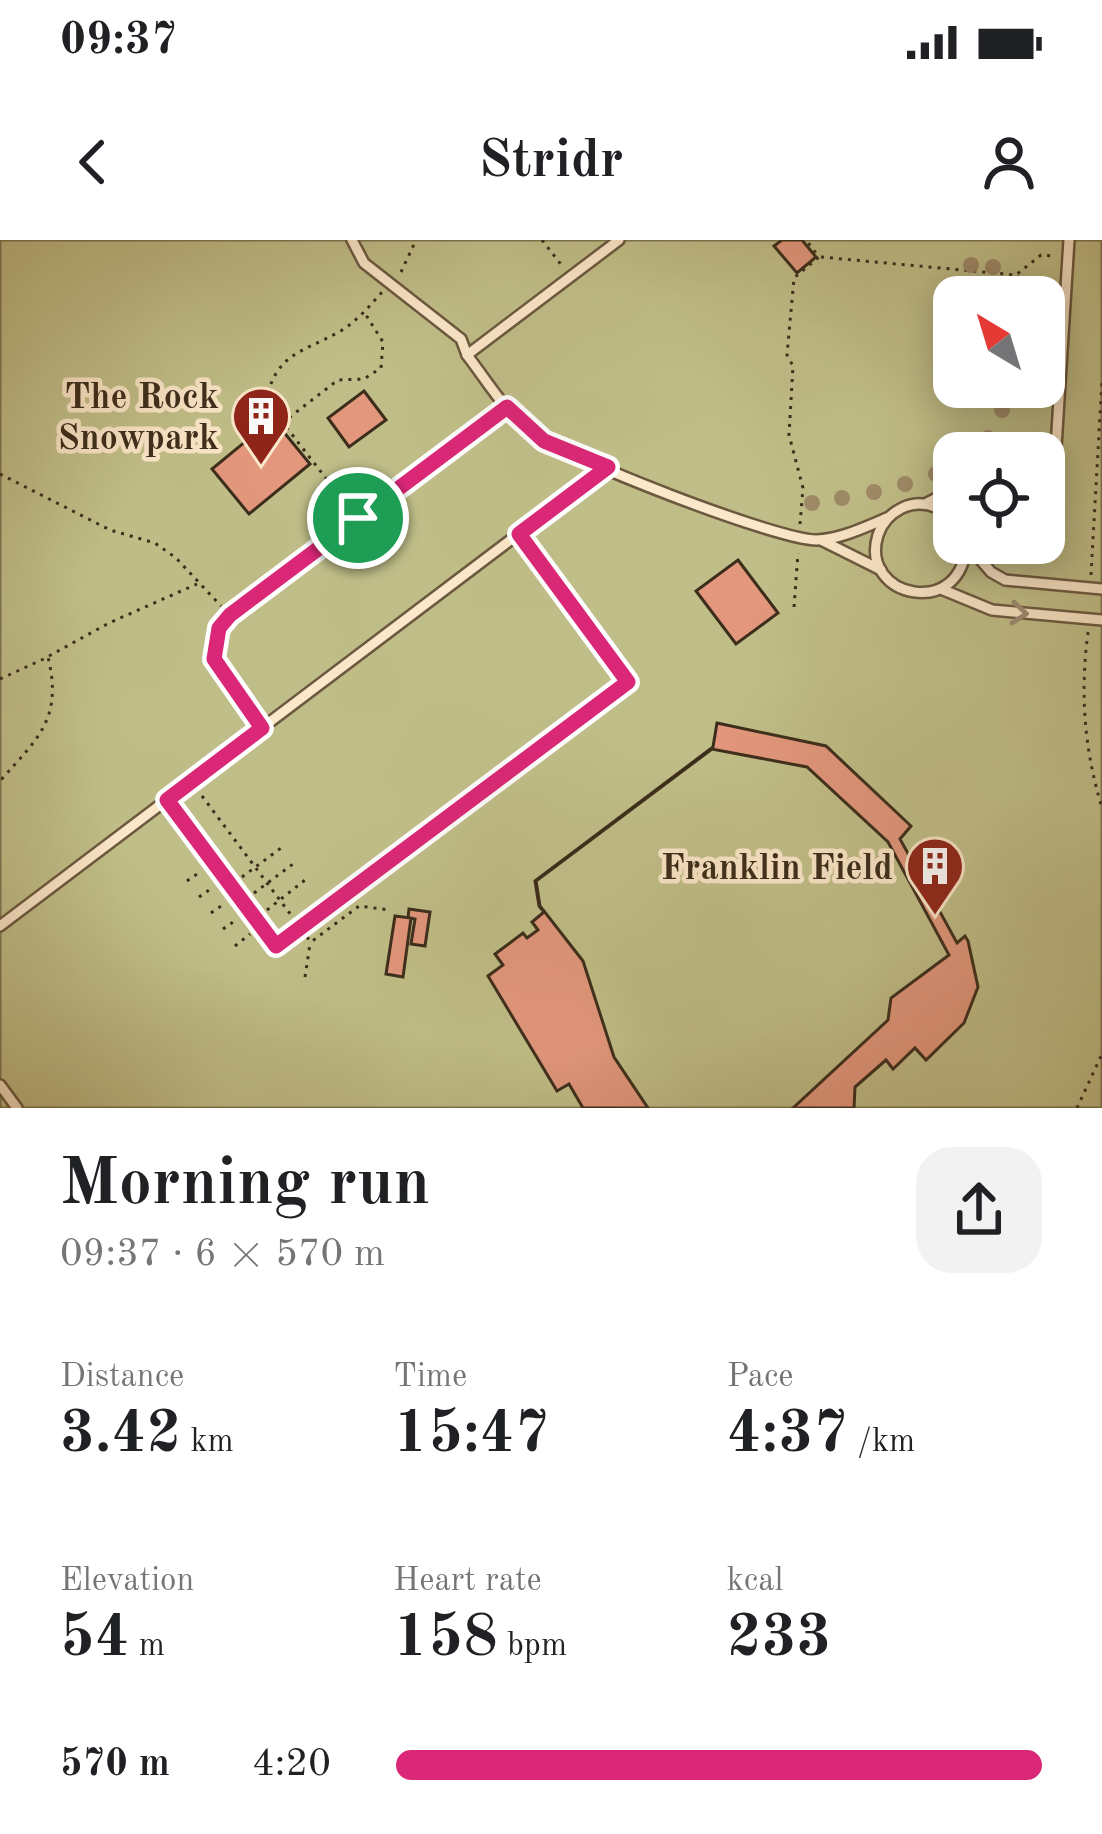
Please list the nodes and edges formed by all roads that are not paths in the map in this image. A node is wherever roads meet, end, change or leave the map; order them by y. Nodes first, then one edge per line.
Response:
1 (352, 240) edge
2 (619, 240) edge
3 (1070, 240) edge
4 (467, 355) junction
5 (507, 407) junction
6 (1057, 432) edge
7 (608, 467) junction
8 (933, 500) edge
9 (926, 503) junction
10 (933, 507) edge
11 (887, 518) junction
12 (519, 534) junction
13 (821, 540) junction
14 (962, 564) edge
15 (984, 564) edge
16 (881, 570) junction
17 (941, 589) junction
18 (1102, 589) edge
19 (1102, 620) edge
20 (262, 728) junction
21 (167, 800) junction
22 (0, 926) edge
23 (0, 1085) edge
24 (17, 1108) edge

1 - 4 lane
2 - 4 lane
3 - 6 lane
4 - 5 lane
5 - 7 lane
5 - 20 lane
7 - 12 lane
7 - 13 lane
8 - 9 lane
9 - 10 lane
9 - 11 lane
11 - 13 lane
11 - 16 lane
12 - 20 lane
12 - 21 lane
13 - 16 lane
14 - 17 lane
15 - 18 lane
16 - 17 lane
17 -> 19 lane
20 - 21 lane
21 - 22 lane
23 - 24 lane

